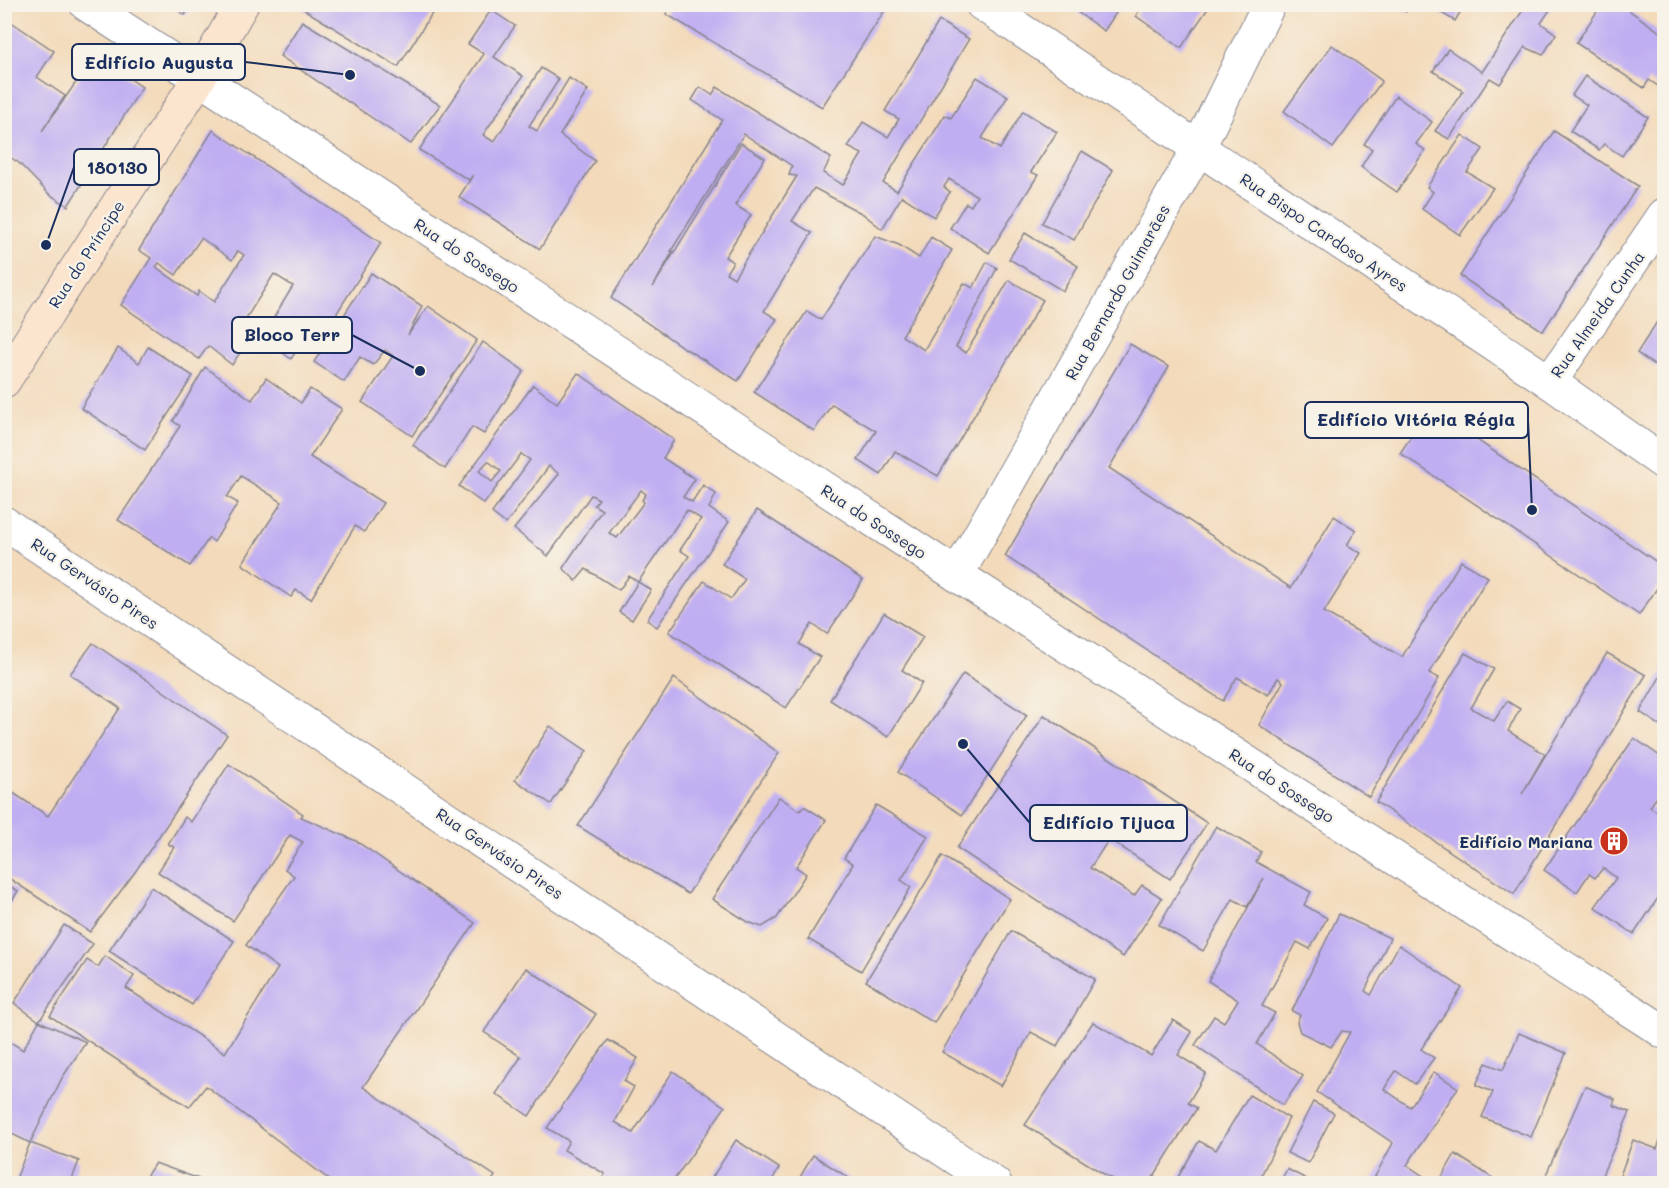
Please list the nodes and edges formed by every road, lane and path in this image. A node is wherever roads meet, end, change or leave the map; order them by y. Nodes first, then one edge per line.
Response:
1 (86, 4) edge
2 (242, 4) edge
3 (982, 4) edge
4 (1269, 4) edge
5 (198, 80) junction
6 (1198, 149) junction
7 (1665, 216) edge
8 (4, 381) edge
9 (1550, 382) junction
10 (1665, 463) edge
11 (4, 523) edge
12 (957, 575) junction
13 (1663, 1028) edge
14 (995, 1184) edge

1 - 5 street, Rua do Sossego
2 - 5 main road, Rua do Príncipe
3 - 6 street, Rua Bispo Cardoso Ayres
4 - 6 street, Rua Bernardo Guimarães
5 - 8 main road, Rua do Príncipe
5 - 12 street, Rua do Sossego
6 - 9 street, Rua Bispo Cardoso Ayres
6 - 12 street, Rua Bernardo Guimarães
7 - 9 street, Rua Almeida Cunha
9 - 10 street, Rua Bispo Cardoso Ayres
11 - 14 street, Rua Gervásio Pires
12 - 13 street, Rua do Sossego

